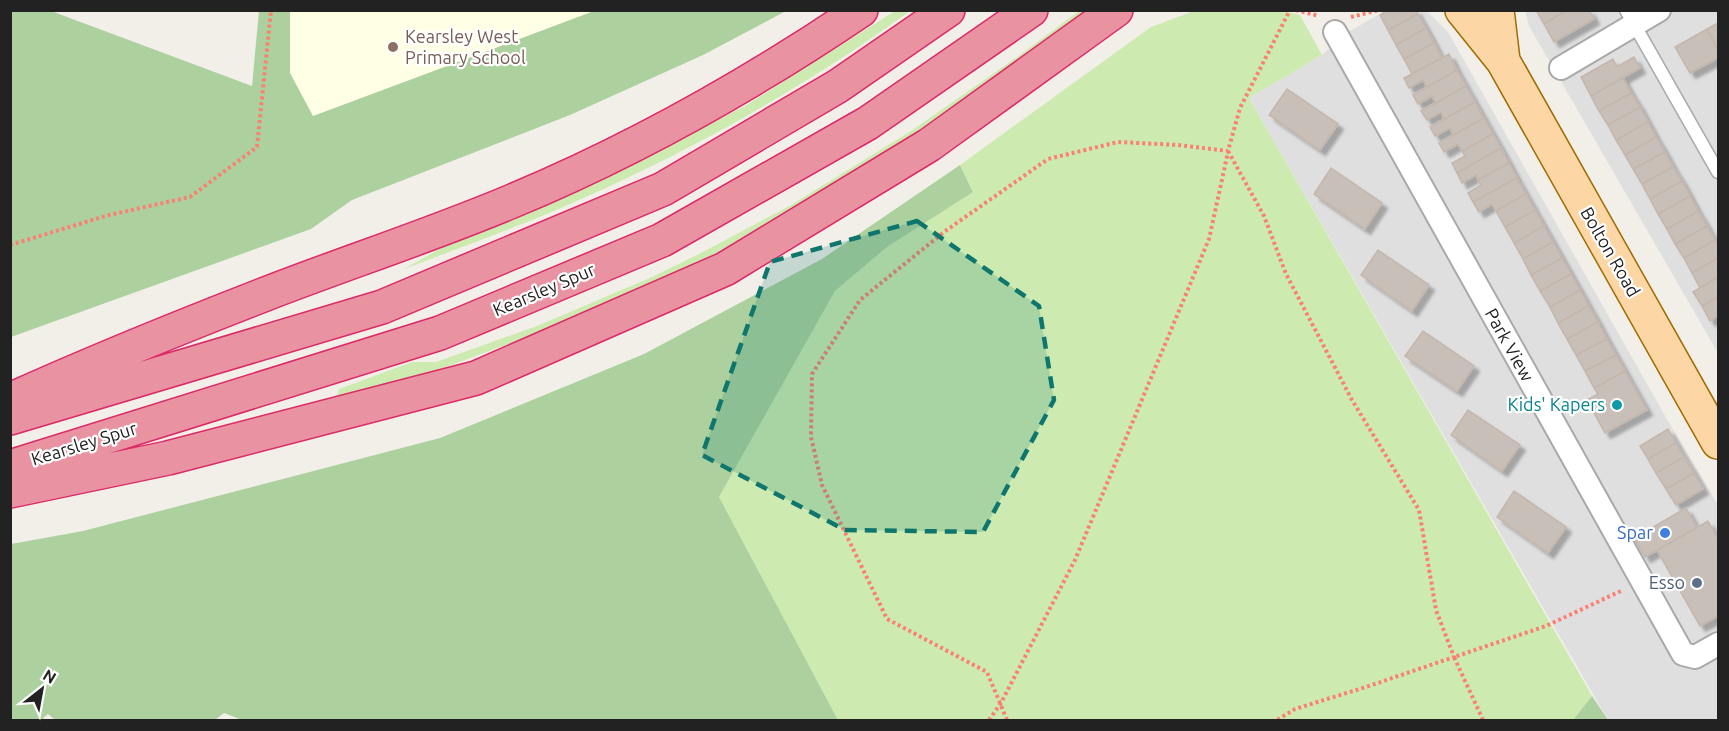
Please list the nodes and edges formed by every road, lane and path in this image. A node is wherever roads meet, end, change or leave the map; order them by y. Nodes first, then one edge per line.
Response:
1 (272, 10) edge
2 (861, 10) edge
3 (948, 10) edge
4 (1031, 10) edge
5 (1116, 10) edge
6 (1290, 10) edge
7 (1462, 10) edge
8 (1497, 10) edge
9 (1659, 10) edge
10 (1630, 18) edge
11 (1335, 32) dead end
12 (1503, 61) junction
13 (1561, 68) dead end
14 (1228, 151) junction
15 (1719, 171) edge
16 (10, 245) edge
17 (263, 295) junction
18 (10, 377) edge
19 (10, 400) edge
20 (10, 418) edge
21 (1719, 442) edge
22 (10, 467) edge
23 (10, 491) edge
24 (1642, 582) junction
25 (1719, 644) edge
26 (1454, 657) junction
27 (1001, 703) junction
28 (989, 720) edge
29 (1007, 720) edge
30 (1278, 720) edge
31 (1483, 720) edge

1 - 16 path
2 - 17 highway
3 - 20 highway
4 - 22 highway, Kearsley Spur
5 - 23 highway
6 - 14 path
7 - 12 main road, Bolton Road
8 - 12 main road, Bolton Road
9 - 10 street
10 - 13 street
10 - 15 lane
11 - 24 street, Park View
12 - 21 main road, Bolton Road
14 - 26 path
14 - 27 path
14 - 27 path
17 - 18 highway
17 - 19 highway
24 - 25 street, Park View
24 - 26 path
26 - 30 path
26 - 31 path
27 - 28 path
27 - 29 path

